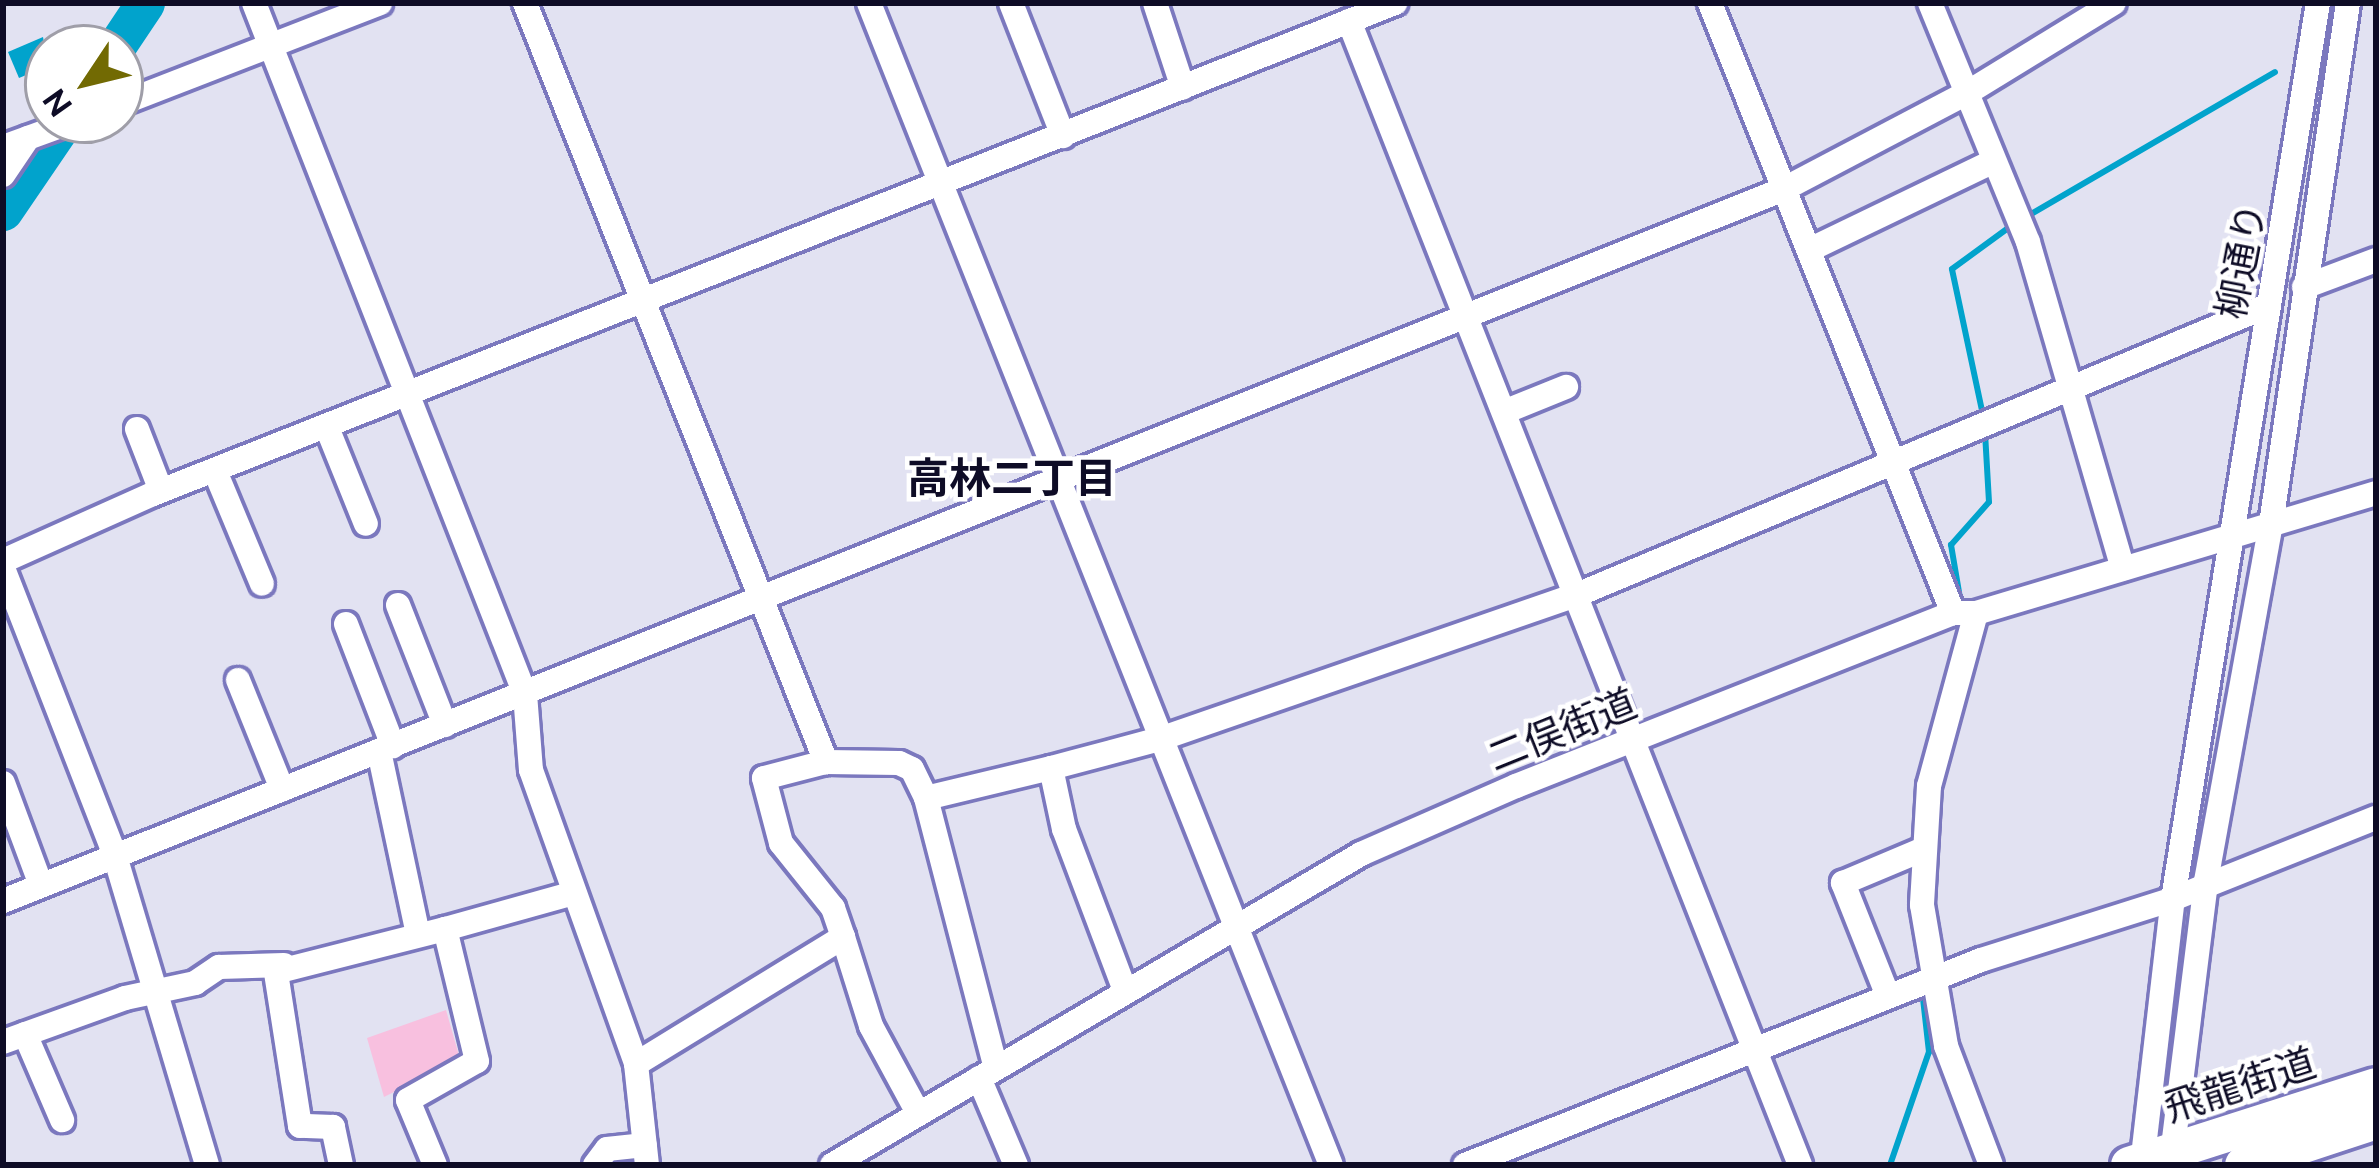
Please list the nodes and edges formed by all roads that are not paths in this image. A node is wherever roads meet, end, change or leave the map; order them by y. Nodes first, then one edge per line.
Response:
1 (254, 3) edge
2 (380, 3) edge
3 (525, 3) edge
4 (869, 3) edge
5 (1011, 3) edge
6 (1155, 3) edge
7 (1395, 3) edge
8 (1710, 3) edge
9 (1930, 3) edge
10 (2114, 3) edge
11 (2318, 3) edge
12 (2348, 3) edge
13 (1349, 21) junction
14 (272, 45) junction
15 (1183, 88) junction
16 (1967, 93) junction
17 (144, 95) edge
18 (1063, 136) junction
19 (26, 144) edge
20 (1994, 161) junction
21 (3, 175) edge
22 (938, 184) junction
23 (1784, 189) junction
24 (1810, 250) junction
25 (2376, 260) edge
26 (2304, 287) junction
27 (645, 303) junction
28 (2267, 306) junction
29 (1468, 321) junction
30 (1566, 387) dead end
31 (2072, 387) junction
32 (409, 396) junction
33 (1504, 412) junction
34 (137, 429) dead end
35 (328, 430) junction
36 (1889, 460) junction
37 (215, 471) junction
38 (1059, 484) junction
39 (161, 491) junction
40 (2376, 493) edge
41 (366, 524) dead end
42 (2271, 524) junction
43 (2235, 533) junction
44 (3, 564) edge
45 (2122, 568) junction
46 (262, 584) dead end
47 (1579, 595) junction
48 (759, 601) junction
49 (398, 604) dead end
50 (1965, 613) junction
51 (346, 624) dead end
52 (238, 680) dead end
53 (525, 694) junction
54 (445, 725) junction
55 (1160, 739) junction
56 (1632, 740) junction
57 (386, 748) junction
58 (826, 762) junction
59 (1051, 768) junction
60 (3, 783) edge
61 (282, 789) junction
62 (926, 798) junction
63 (2376, 818) edge
64 (1915, 852) junction
65 (115, 856) junction
66 (2206, 880) junction
67 (41, 885) junction
68 (574, 893) junction
69 (2173, 899) junction
70 (3, 901) edge
71 (1237, 923) junction
72 (445, 929) junction
73 (418, 935) junction
74 (843, 937) junction
75 (284, 965) junction
76 (1914, 986) junction
77 (1124, 988) junction
78 (153, 991) junction
79 (14, 1038) edge
80 (1756, 1048) junction
81 (635, 1064) junction
82 (987, 1073) junction
83 (2376, 1086) edge
84 (918, 1113) junction
85 (62, 1120) dead end
86 (2376, 1121) edge
87 (646, 1155) edge
88 (2152, 1161) edge
89 (207, 1165) edge
90 (341, 1165) edge
91 (435, 1165) edge
92 (595, 1165) edge
93 (832, 1165) edge
94 (1016, 1165) edge
95 (1331, 1165) edge
96 (1465, 1165) edge
97 (1801, 1165) edge
98 (1991, 1165) edge
99 (2243, 1165) edge

1 - 14 street
2 - 14 street
3 - 27 street
4 - 22 street
5 - 18 street
6 - 15 street
7 - 13 street
8 - 23 street
9 - 16 street
10 - 16 street
11 - 28 street, 柳通り
12 - 26 street, 柳通り
13 - 15 street
13 - 29 street
14 - 17 street
14 - 32 street
15 - 18 street
16 - 20 street
16 - 23 street
18 - 22 street
19 - 21 street
20 - 24 street
20 - 31 street
22 - 27 street
22 - 38 street
23 - 24 street
23 - 29 street
24 - 36 street
25 - 26 street
26 - 42 street, 柳通り
27 - 32 street
27 - 48 street
28 - 31 street
28 - 43 street, 柳通り
29 - 33 street
29 - 38 street
30 - 33 street
31 - 36 street
31 - 45 street
32 - 35 street
32 - 53 street
33 - 47 street
34 - 39 street
35 - 37 street
35 - 41 street
36 - 47 street
36 - 50 street
37 - 39 street
37 - 46 street
38 - 48 street
38 - 55 street
39 - 44 street
40 - 42 street, 二俣街道
42 - 43 street, 二俣街道
42 - 66 street, 柳通り
43 - 45 street, 二俣街道
43 - 69 street, 柳通り
44 - 65 street
45 - 50 street, 二俣街道
47 - 55 street
47 - 56 street
48 - 53 street
48 - 58 street
49 - 54 street
50 - 56 street, 二俣街道
50 - 64 street
51 - 57 street
52 - 61 street
53 - 54 street
53 - 68 street
54 - 57 street
55 - 59 street
55 - 71 street
56 - 71 street, 二俣街道
56 - 80 street
57 - 61 street
57 - 73 street
58 - 62 street
58 - 74 street
59 - 62 street
59 - 77 street
60 - 67 street
61 - 65 street
62 - 82 street
63 - 66 street
64 - 76 street
64 - 76 street
65 - 67 street
65 - 78 street
66 - 69 street
66 - 88 street, 柳通り
67 - 70 street
68 - 72 street
68 - 81 street
69 - 76 street
69 - 88 street, 柳通り
71 - 77 street, 二俣街道
71 - 95 street
72 - 73 street
72 - 91 street
73 - 75 street
74 - 81 street
74 - 84 street
75 - 78 street
75 - 90 street
76 - 80 street
76 - 98 street
77 - 82 street, 二俣街道
78 - 79 street
78 - 89 street
79 - 85 street
80 - 96 street
80 - 97 street
81 - 87 street
82 - 84 street, 二俣街道
82 - 94 street
83 - 88 highway, 飛龍街道
84 - 93 street, 二俣街道
86 - 99 highway, 飛龍街道
87 - 92 street

